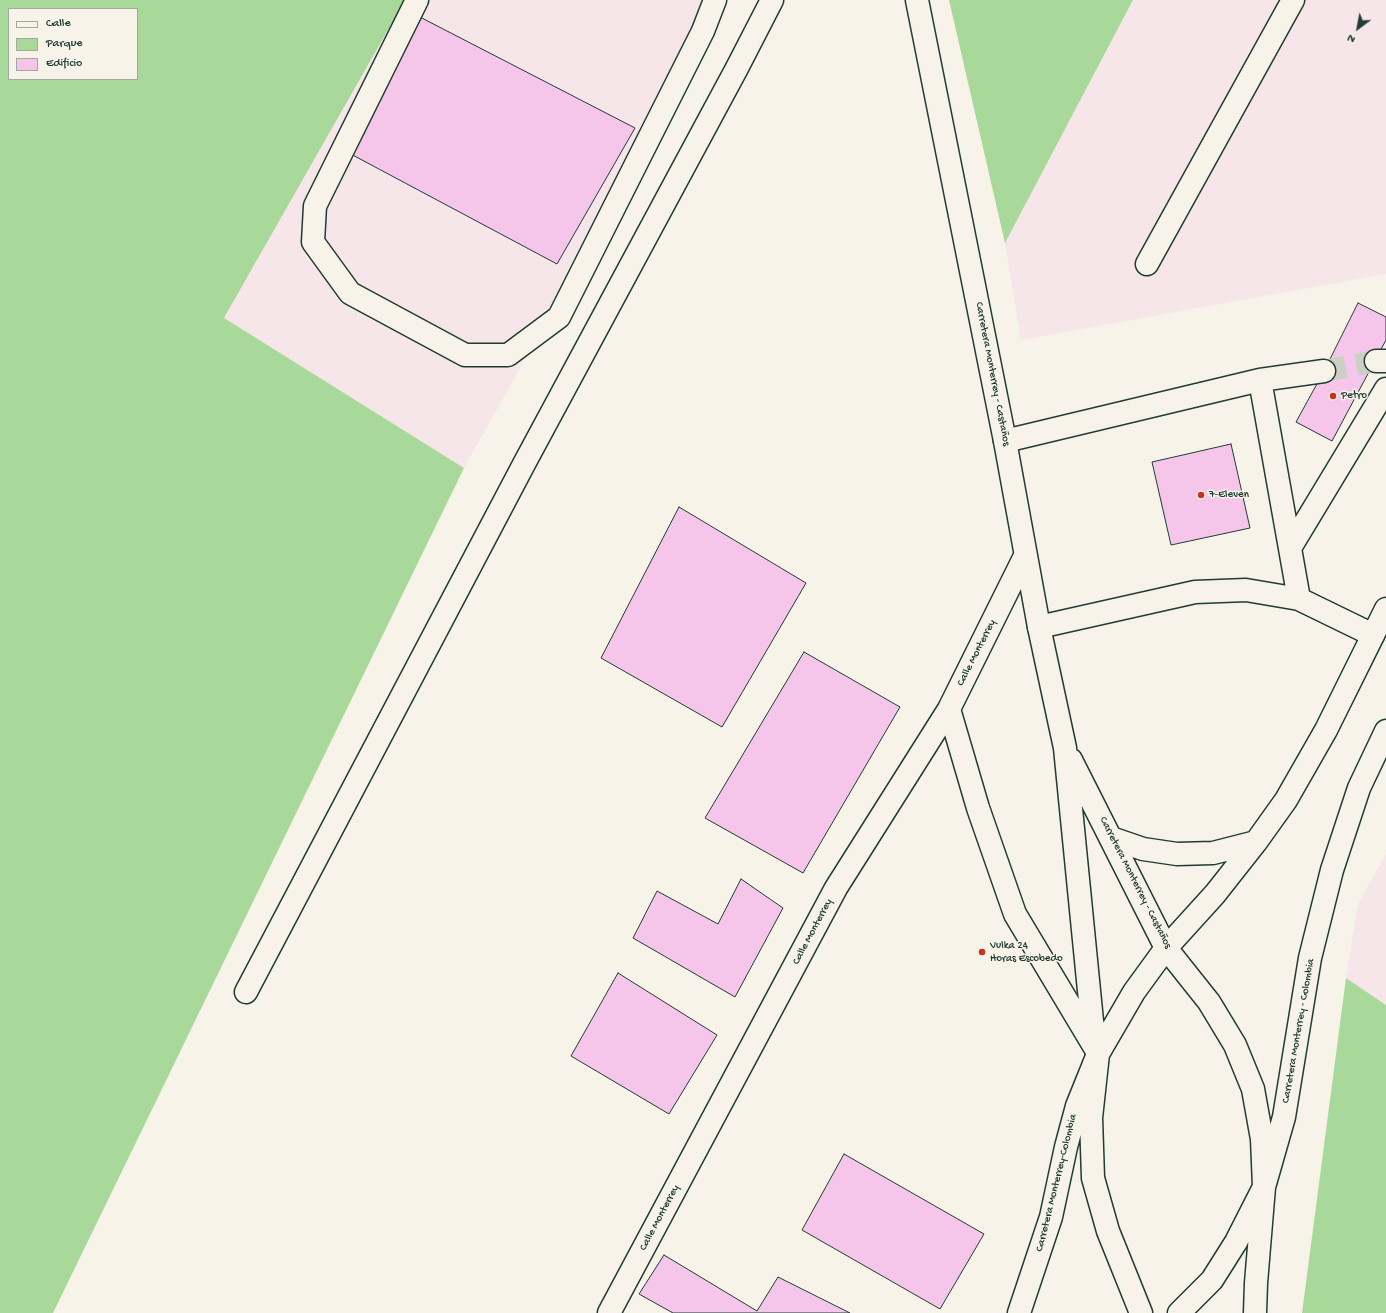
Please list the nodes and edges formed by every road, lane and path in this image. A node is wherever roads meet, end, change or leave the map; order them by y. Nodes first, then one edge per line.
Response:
1 (417, 0) edge
2 (715, 0) edge
3 (772, 0) edge
4 (917, 0) edge
5 (1293, 0) edge
6 (1146, 264) dead end
7 (1324, 370) tunnel mouth
8 (1260, 380) junction
9 (1386, 389) edge
10 (1005, 441) junction
11 (1290, 548) junction
12 (1025, 556) junction
13 (1299, 599) junction
14 (1386, 609) edge
15 (1039, 627) junction
16 (1373, 635) junction
17 (949, 709) junction
18 (1386, 731) edge
19 (1066, 748) junction
20 (1111, 838) junction
21 (1256, 842) junction
22 (1166, 948) junction
23 (246, 992) dead end
24 (1098, 1054) junction
25 (1264, 1187) junction
26 (609, 1313) edge
27 (1019, 1313) edge
28 (1142, 1313) edge
29 (1179, 1313) edge
30 (1255, 1313) edge

1 - 2 main road
3 - 23 main road
4 - 10 main road, Carretera Monterrey - Castaños
5 - 6 main road
7 - 8 main road
8 - 10 main road
8 - 11 main road
9 - 11 main road
10 - 12 main road, Carretera Monterrey - Castaños
11 - 13 main road
12 - 15 main road, Carretera Monterrey - Castaños
12 - 17 main road, Calle Monterrey
13 - 15 main road
13 - 16 main road
14 - 16 main road
15 - 19 main road, Carretera Monterrey - Castaños
16 - 21 main road
17 - 24 main road
17 - 26 main road, Calle Monterrey
18 - 25 main road, Carretera Monterrey - Colombia
19 - 20 main road, Carretera Monterrey - Castaños
19 - 24 main road, Carretera Monterrey - Castaños
20 - 21 main road
20 - 22 main road, Carretera Monterrey - Castaños
21 - 22 main road
22 - 24 main road
22 - 25 main road, Carretera Monterrey - Castaños
24 - 27 main road, Carretera Monterrey-Colombia
24 - 28 main road, Carretera Monterrey - Castaños
25 - 29 main road, Carretera Monterrey - Colombia
25 - 30 main road, Carretera Monterrey - Castaños

